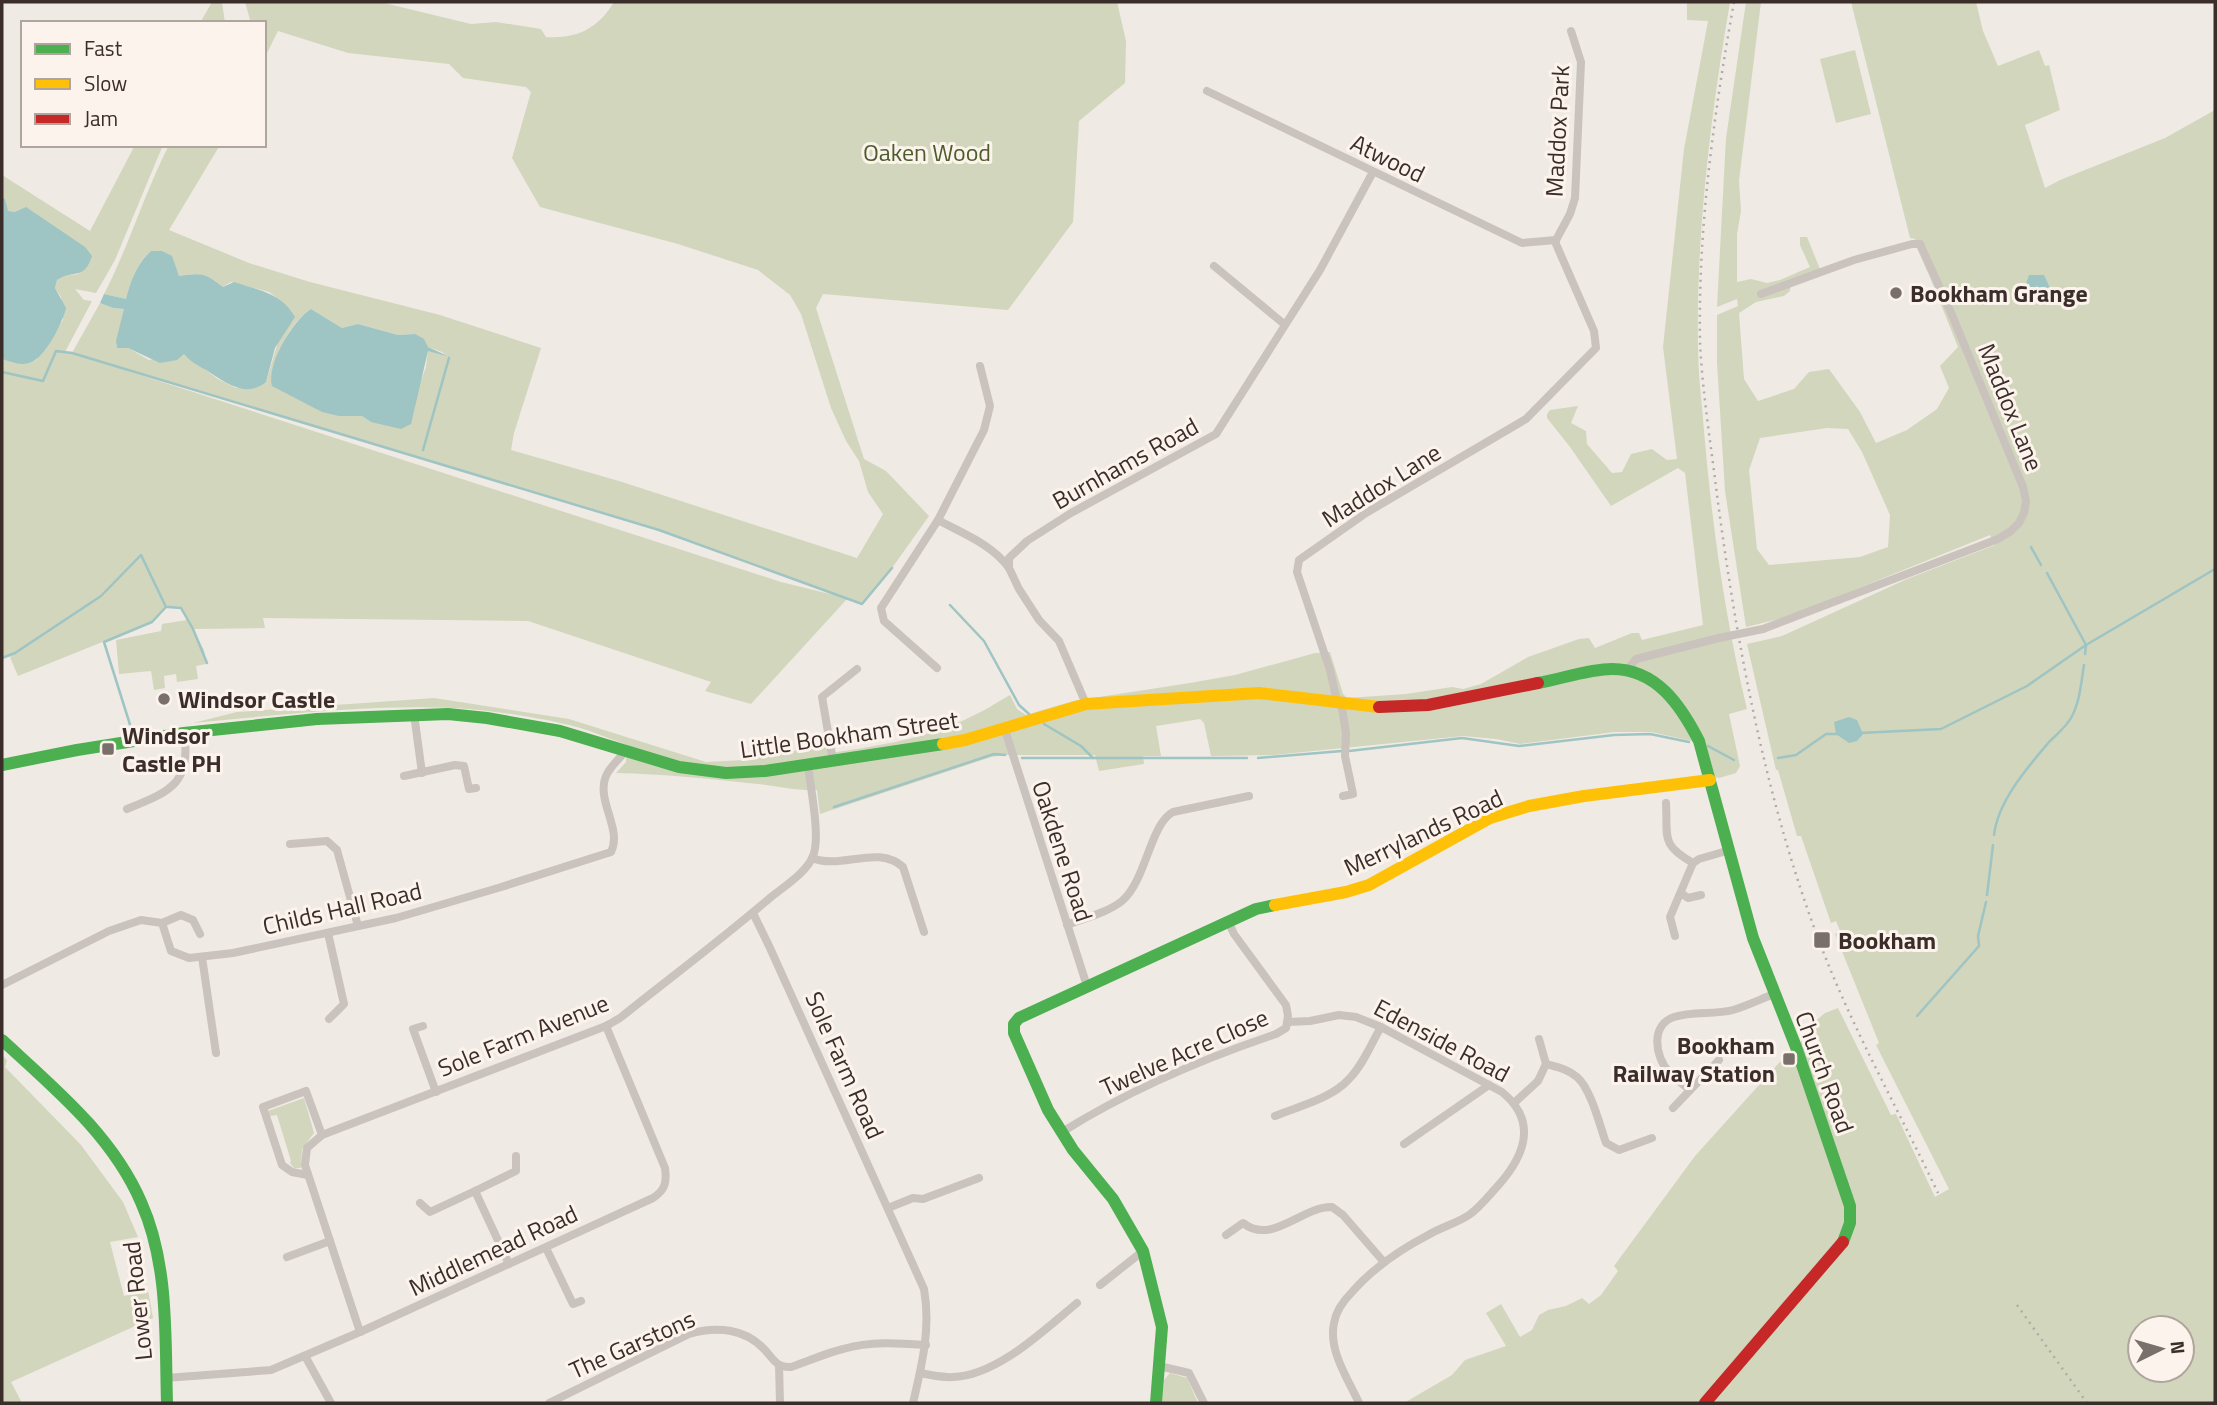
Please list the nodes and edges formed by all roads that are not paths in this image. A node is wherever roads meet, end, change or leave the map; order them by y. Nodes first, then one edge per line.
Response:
1 (1571, 31) dead end
2 (1207, 91) dead end
3 (1373, 172) junction
4 (1556, 240) junction
5 (1214, 266) dead end
6 (1761, 294) dead end
7 (1284, 324) junction
8 (979, 366) dead end
9 (938, 520) junction
10 (1009, 568) junction
11 (937, 668) dead end
12 (857, 669) dead end
13 (1627, 670) junction
14 (1339, 702) junction
15 (1086, 704) junction
16 (414, 714) junction
17 (1685, 715) joint
18 (1004, 727) junction
19 (184, 733) junction
20 (625, 752) junction
21 (833, 761) junction
22 (2, 765) edge
23 (808, 765) junction
24 (422, 773) junction
25 (404, 776) dead end
26 (1710, 780) junction
27 (476, 788) dead end
28 (1249, 796) dead end
29 (1343, 796) dead end
30 (1666, 803) dead end
31 (127, 809) dead end
32 (290, 844) dead end
33 (1730, 850) junction
34 (812, 859) junction
35 (1693, 863) junction
36 (1681, 893) junction
37 (1701, 895) dead end
38 (753, 913) junction
39 (1228, 921) junction
40 (162, 923) junction
41 (1067, 925) junction
42 (358, 926) junction
43 (924, 932) dead end
44 (328, 933) junction
45 (200, 934) dead end
46 (1675, 936) dead end
47 (202, 957) junction
48 (2, 985) edge
49 (1087, 986) junction
50 (1774, 994) junction
51 (329, 1019) dead end
52 (1288, 1022) junction
53 (423, 1026) dead end
54 (606, 1026) junction
55 (1381, 1027) junction
56 (2, 1040) edge
57 (1539, 1040) dead end
58 (216, 1053) dead end
59 (1719, 1060) dead end
60 (1546, 1064) junction
61 (1489, 1084) junction
62 (1690, 1090) junction
63 (436, 1092) junction
64 (1514, 1103) junction
65 (1674, 1108) dead end
66 (1275, 1116) dead end
67 (1062, 1132) junction
68 (322, 1135) junction
69 (1652, 1138) dead end
70 (1404, 1144) dead end
71 (516, 1156) dead end
72 (308, 1175) junction
73 (979, 1178) dead end
74 (475, 1191) junction
75 (420, 1203) dead end
76 (888, 1208) junction
77 (1226, 1235) dead end
78 (330, 1241) junction
79 (546, 1248) junction
80 (1143, 1251) junction
81 (287, 1257) dead end
82 (1383, 1261) junction
83 (509, 1264) junction
84 (1100, 1285) dead end
85 (581, 1301) dead end
86 (1077, 1303) dead end
87 (360, 1332) junction
88 (926, 1345) junction
89 (304, 1356) junction
90 (779, 1365) junction
91 (1159, 1366) junction
92 (920, 1373) junction
93 (166, 1378) junction
94 (167, 1403) edge
95 (331, 1403) edge
96 (549, 1403) edge
97 (780, 1403) edge
98 (913, 1403) edge
99 (1156, 1403) edge
100 (1203, 1403) edge
101 (1359, 1403) edge
102 (1705, 1403) edge

1 - 4 street, Maddox Park
2 - 3 street, Atwood
3 - 4 street, Atwood
3 - 7 street, Burnhams Road
4 - 14 street, Maddox Lane
5 - 7 street
6 - 13 street, Maddox Lane, bridge
7 - 10 street, Burnhams Road
8 - 9 street
9 - 10 street
9 - 11 street
10 - 15 street
12 - 21 street
13 - 14 street, Little Bookham Street
13 - 17 street, Little Bookham Street
14 - 15 street, Little Bookham Street
14 - 29 street
15 - 18 street, Little Bookham Street
16 - 19 street, Little Bookham Street
16 - 20 street, Little Bookham Street
16 - 24 street
17 - 26 street, Church Road
18 - 21 street, Little Bookham Street
18 - 41 street, Oakdene Road
19 - 22 street, Little Bookham Street
19 - 31 street
20 - 23 street, Little Bookham Street
20 - 42 street, Childs Hall Road
21 - 23 street, Little Bookham Street
23 - 34 street
24 - 25 street
24 - 27 street
26 - 33 street, Church Road
26 - 39 street, Merrylands Road
28 - 41 street
30 - 35 street
32 - 42 street
33 - 35 street
33 - 50 street, Church Road
34 - 38 street
34 - 43 street
35 - 36 street
36 - 37 street
36 - 46 street
38 - 54 street, Sole Farm Avenue
38 - 76 street, Sole Farm Road
39 - 49 street, Merrylands Road
39 - 52 street, Twelve Acre Close
40 - 45 street
40 - 47 street, Childs Hall Road
40 - 48 street
41 - 49 street, Oakdene Road
42 - 44 street, Childs Hall Road
44 - 47 street, Childs Hall Road
44 - 51 street
47 - 58 street
49 - 67 street, Merrylands Road
50 - 62 street
50 - 102 street, Church Road
52 - 55 street, Edenside Road
52 - 67 street, Twelve Acre Close
53 - 63 street
54 - 63 street, Sole Farm Avenue
54 - 79 street, Middlemead Road
55 - 61 street, Edenside Road
55 - 66 street
56 - 93 street, Lower Road
57 - 60 street
59 - 62 street
60 - 64 street
60 - 69 street
61 - 64 street, Edenside Road
61 - 70 street
62 - 65 street
63 - 68 street, Sole Farm Avenue
64 - 82 street, Edenside Road
67 - 80 street
68 - 72 street
68 - 72 street
71 - 74 street
72 - 78 street
73 - 76 street
74 - 75 street
74 - 83 street
76 - 88 street, Sole Farm Road
77 - 82 street
78 - 81 street
78 - 87 street
79 - 83 street, Middlemead Road
79 - 85 street
80 - 84 street
80 - 91 street
82 - 101 street, Edenside Road
83 - 87 street, Middlemead Road
86 - 92 street
87 - 89 street, Middlemead Road
88 - 90 street
88 - 92 street, Sole Farm Road
89 - 93 street, Middlemead Road
89 - 95 street
90 - 96 street, The Garstons
90 - 97 street
91 - 99 street
91 - 100 street
92 - 98 street, Sole Farm Road
93 - 94 street, Lower Road

